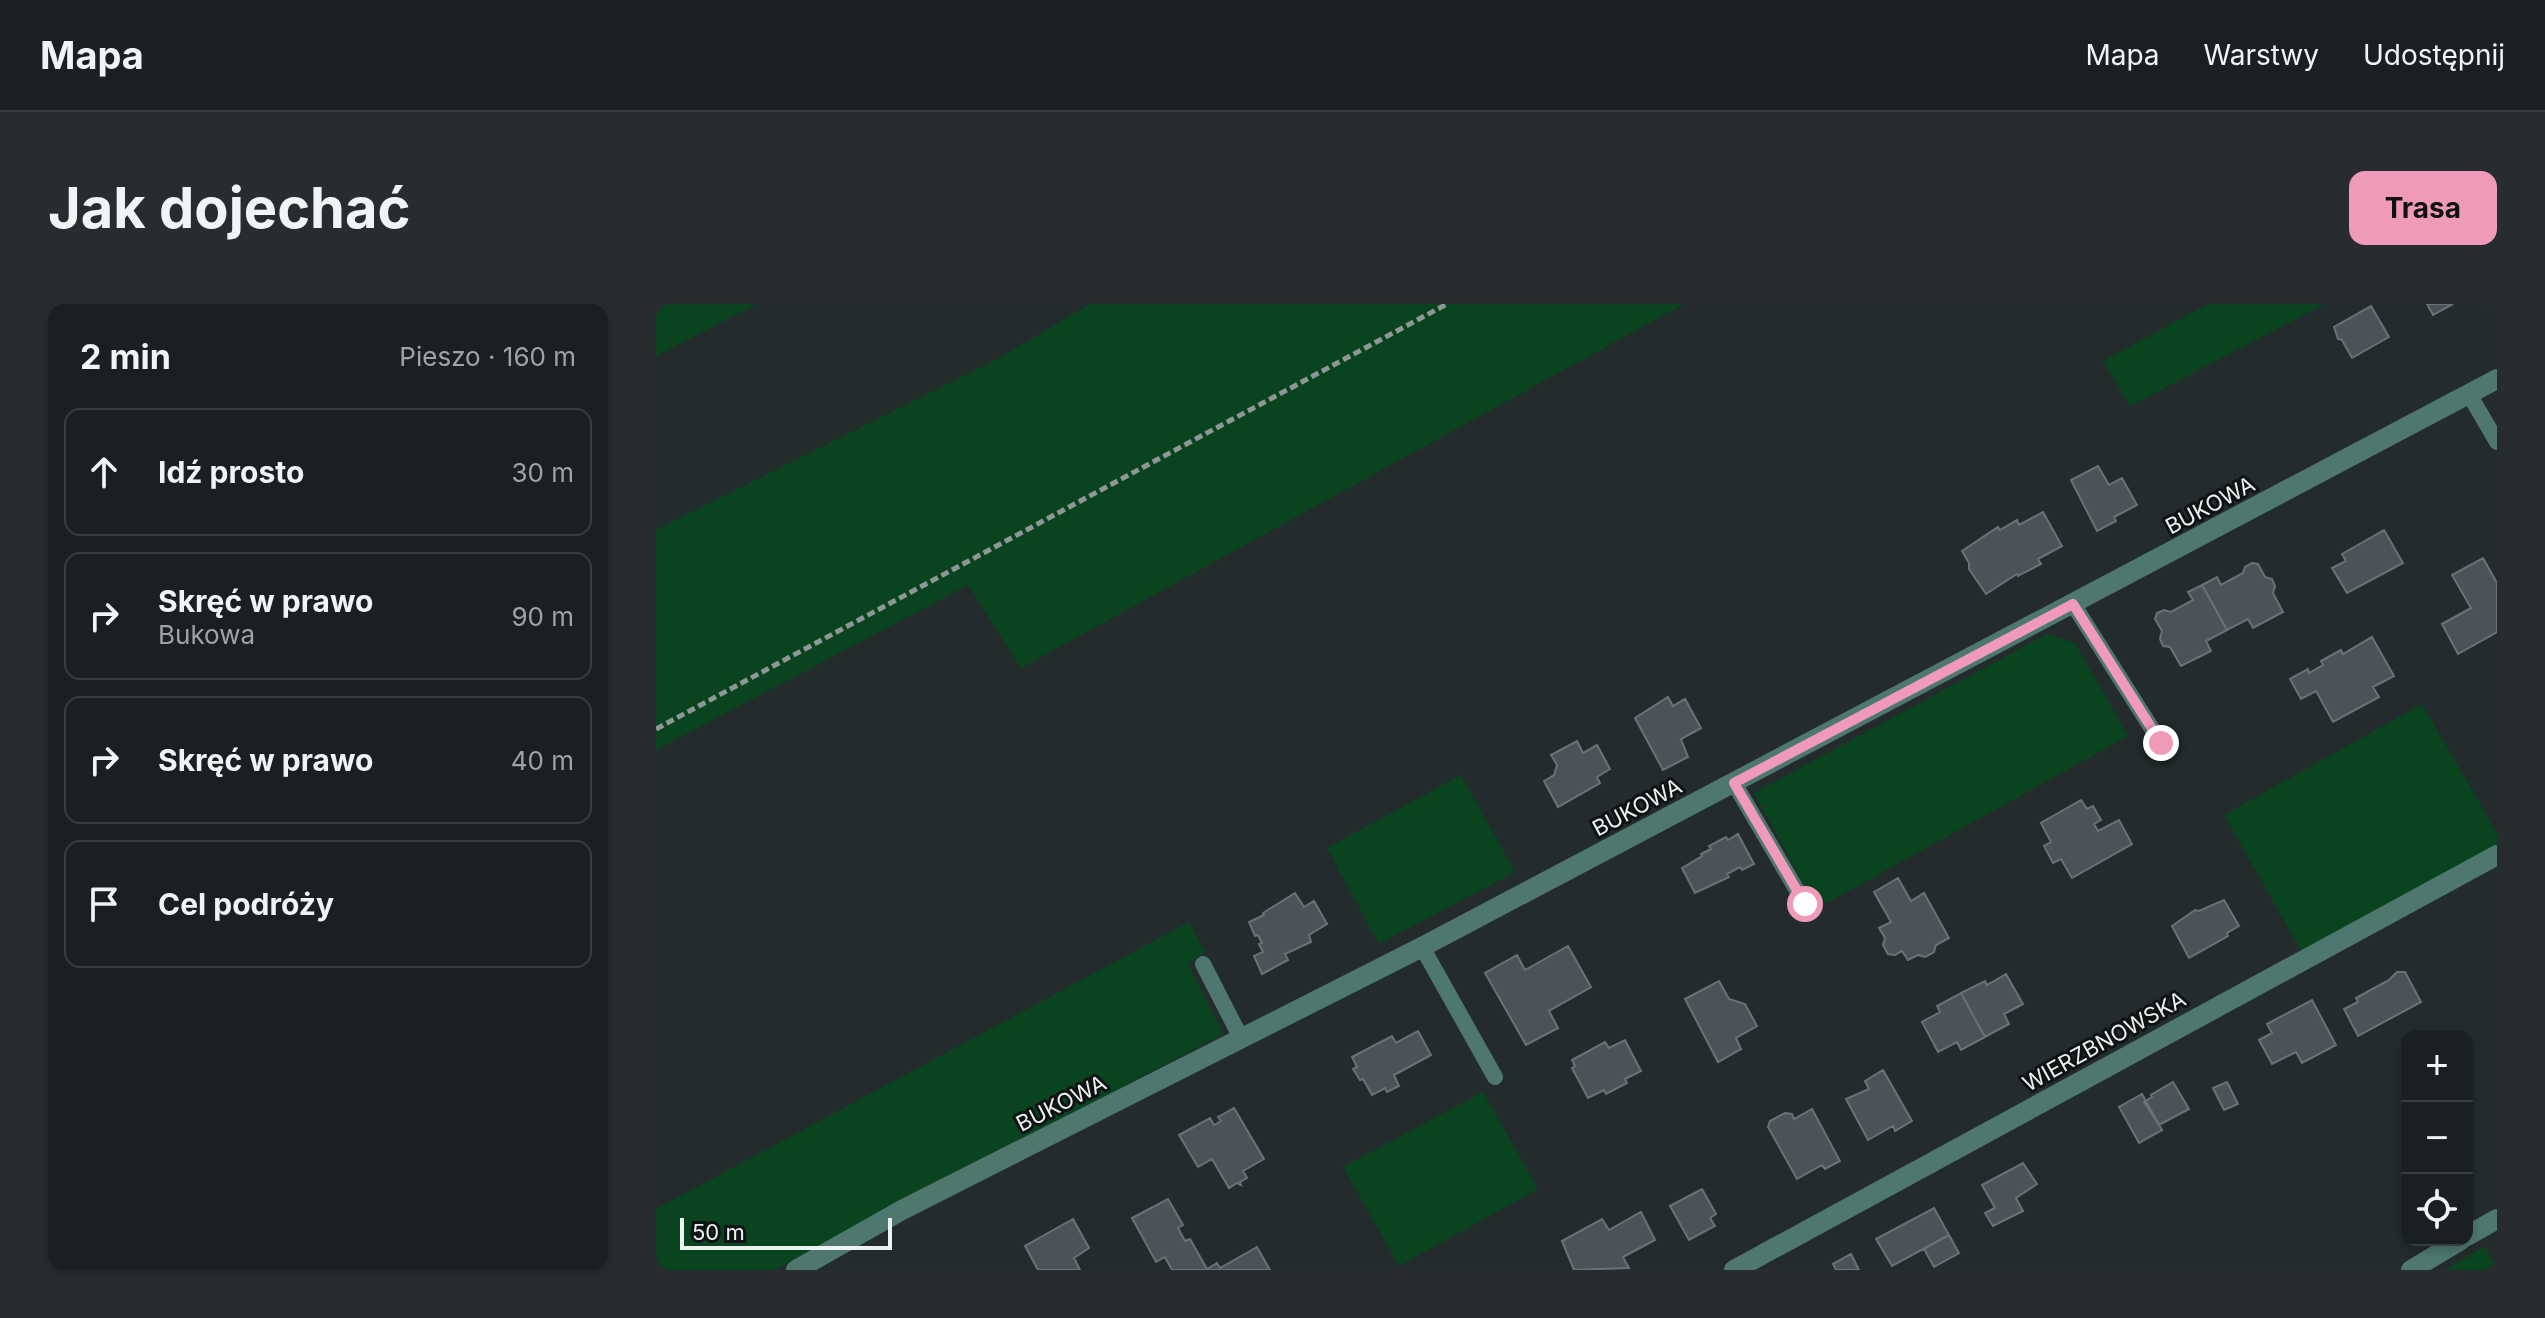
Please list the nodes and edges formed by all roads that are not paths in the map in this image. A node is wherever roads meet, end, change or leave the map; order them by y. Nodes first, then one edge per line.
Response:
1 (2497, 379) edge
2 (2469, 394) junction
3 (2497, 442) edge
4 (2073, 604) junction
5 (2161, 743) dead end
6 (1734, 783) junction
7 (2497, 855) edge
8 (1805, 904) dead end
9 (1422, 947) junction
10 (1203, 964) dead end
11 (1242, 1040) junction
12 (1495, 1077) dead end
13 (2497, 1219) edge
14 (2473, 1233) edge
15 (2451, 1246) edge
16 (796, 1270) edge
17 (1734, 1270) edge
18 (2411, 1270) edge

1 - 2 street, BUKOWA
2 - 3 lane
2 - 4 street, BUKOWA
4 - 5 lane
4 - 6 street, BUKOWA
6 - 8 lane
6 - 9 street, BUKOWA
7 - 17 street, WIERZBNOWSKA
9 - 11 street, BUKOWA
9 - 12 lane
10 - 11 lane
11 - 16 street, BUKOWA
13 - 14 street
15 - 18 street

